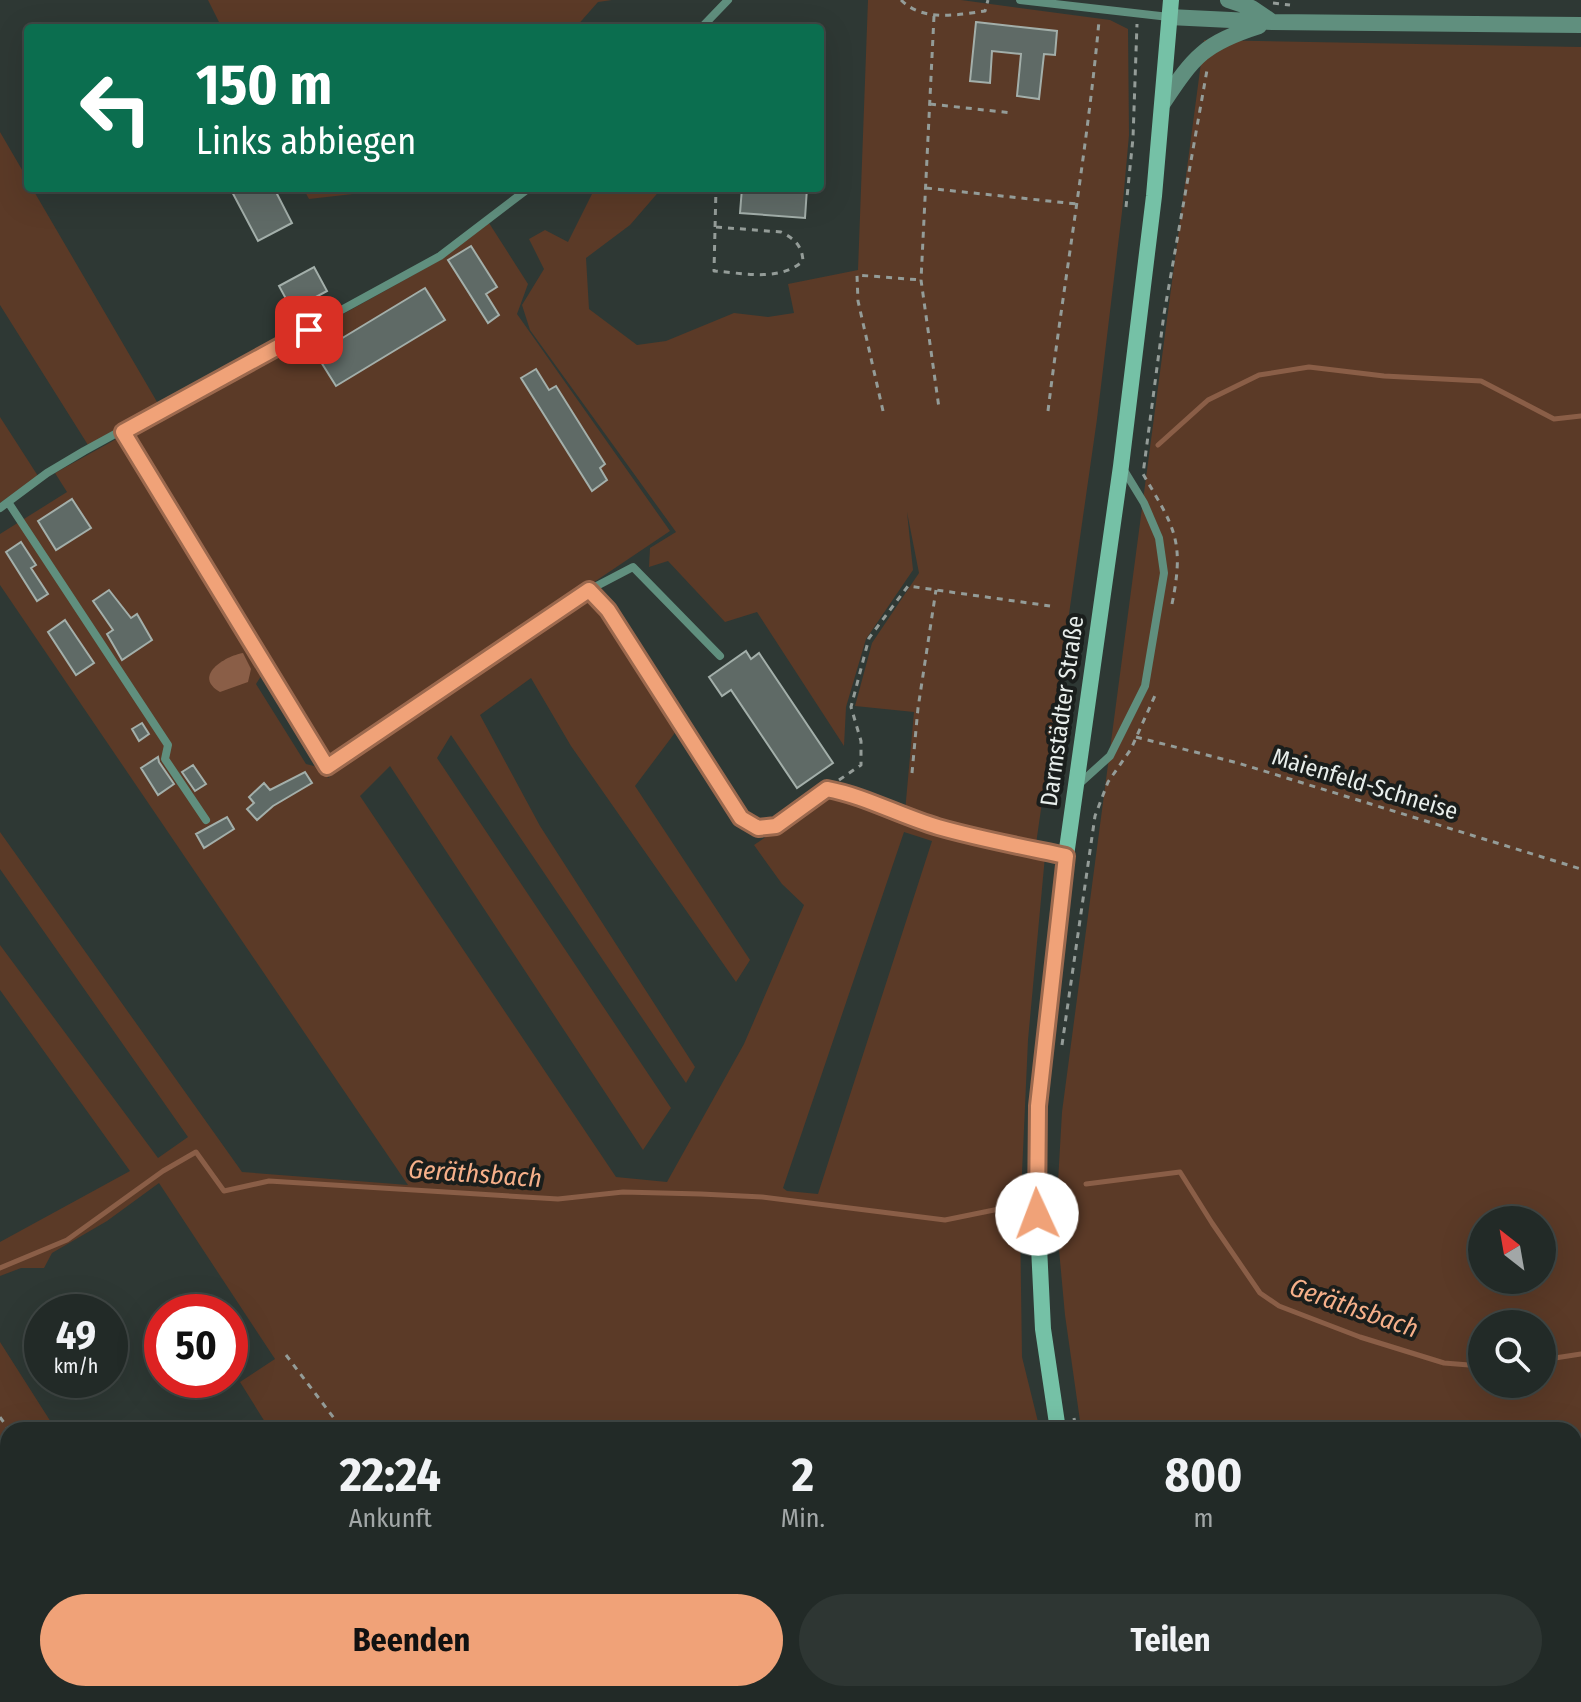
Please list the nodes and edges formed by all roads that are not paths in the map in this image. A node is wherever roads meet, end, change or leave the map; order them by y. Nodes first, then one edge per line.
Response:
1 (728, 0) edge
2 (1020, 0) edge
3 (1228, 0) edge
4 (1170, 9) edge
5 (1272, 22) junction
6 (705, 24) edge
7 (1581, 25) edge
8 (1163, 103) junction
9 (524, 192) edge
10 (123, 432) junction
11 (1121, 466) junction
12 (8, 502) junction
13 (0, 508) edge
14 (589, 590) junction
15 (720, 656) dead end
16 (1076, 787) junction
17 (206, 820) dead end
18 (1066, 856) junction
19 (1057, 1422) edge

1 - 6 lane
2 - 4 lane
3 - 5 street
4 - 5 street
4 - 8 main road, Darmstädter Straße
5 - 7 street
5 - 8 street
8 - 11 main road, Darmstädter Straße
9 - 10 lane
10 - 12 lane
10 - 14 lane
11 - 16 main road, Darmstädter Straße
11 - 16 lane
12 - 13 lane
12 - 17 lane
14 - 15 lane
14 - 18 lane
16 - 18 main road, Darmstädter Straße
18 - 19 main road, Darmstädter Straße

